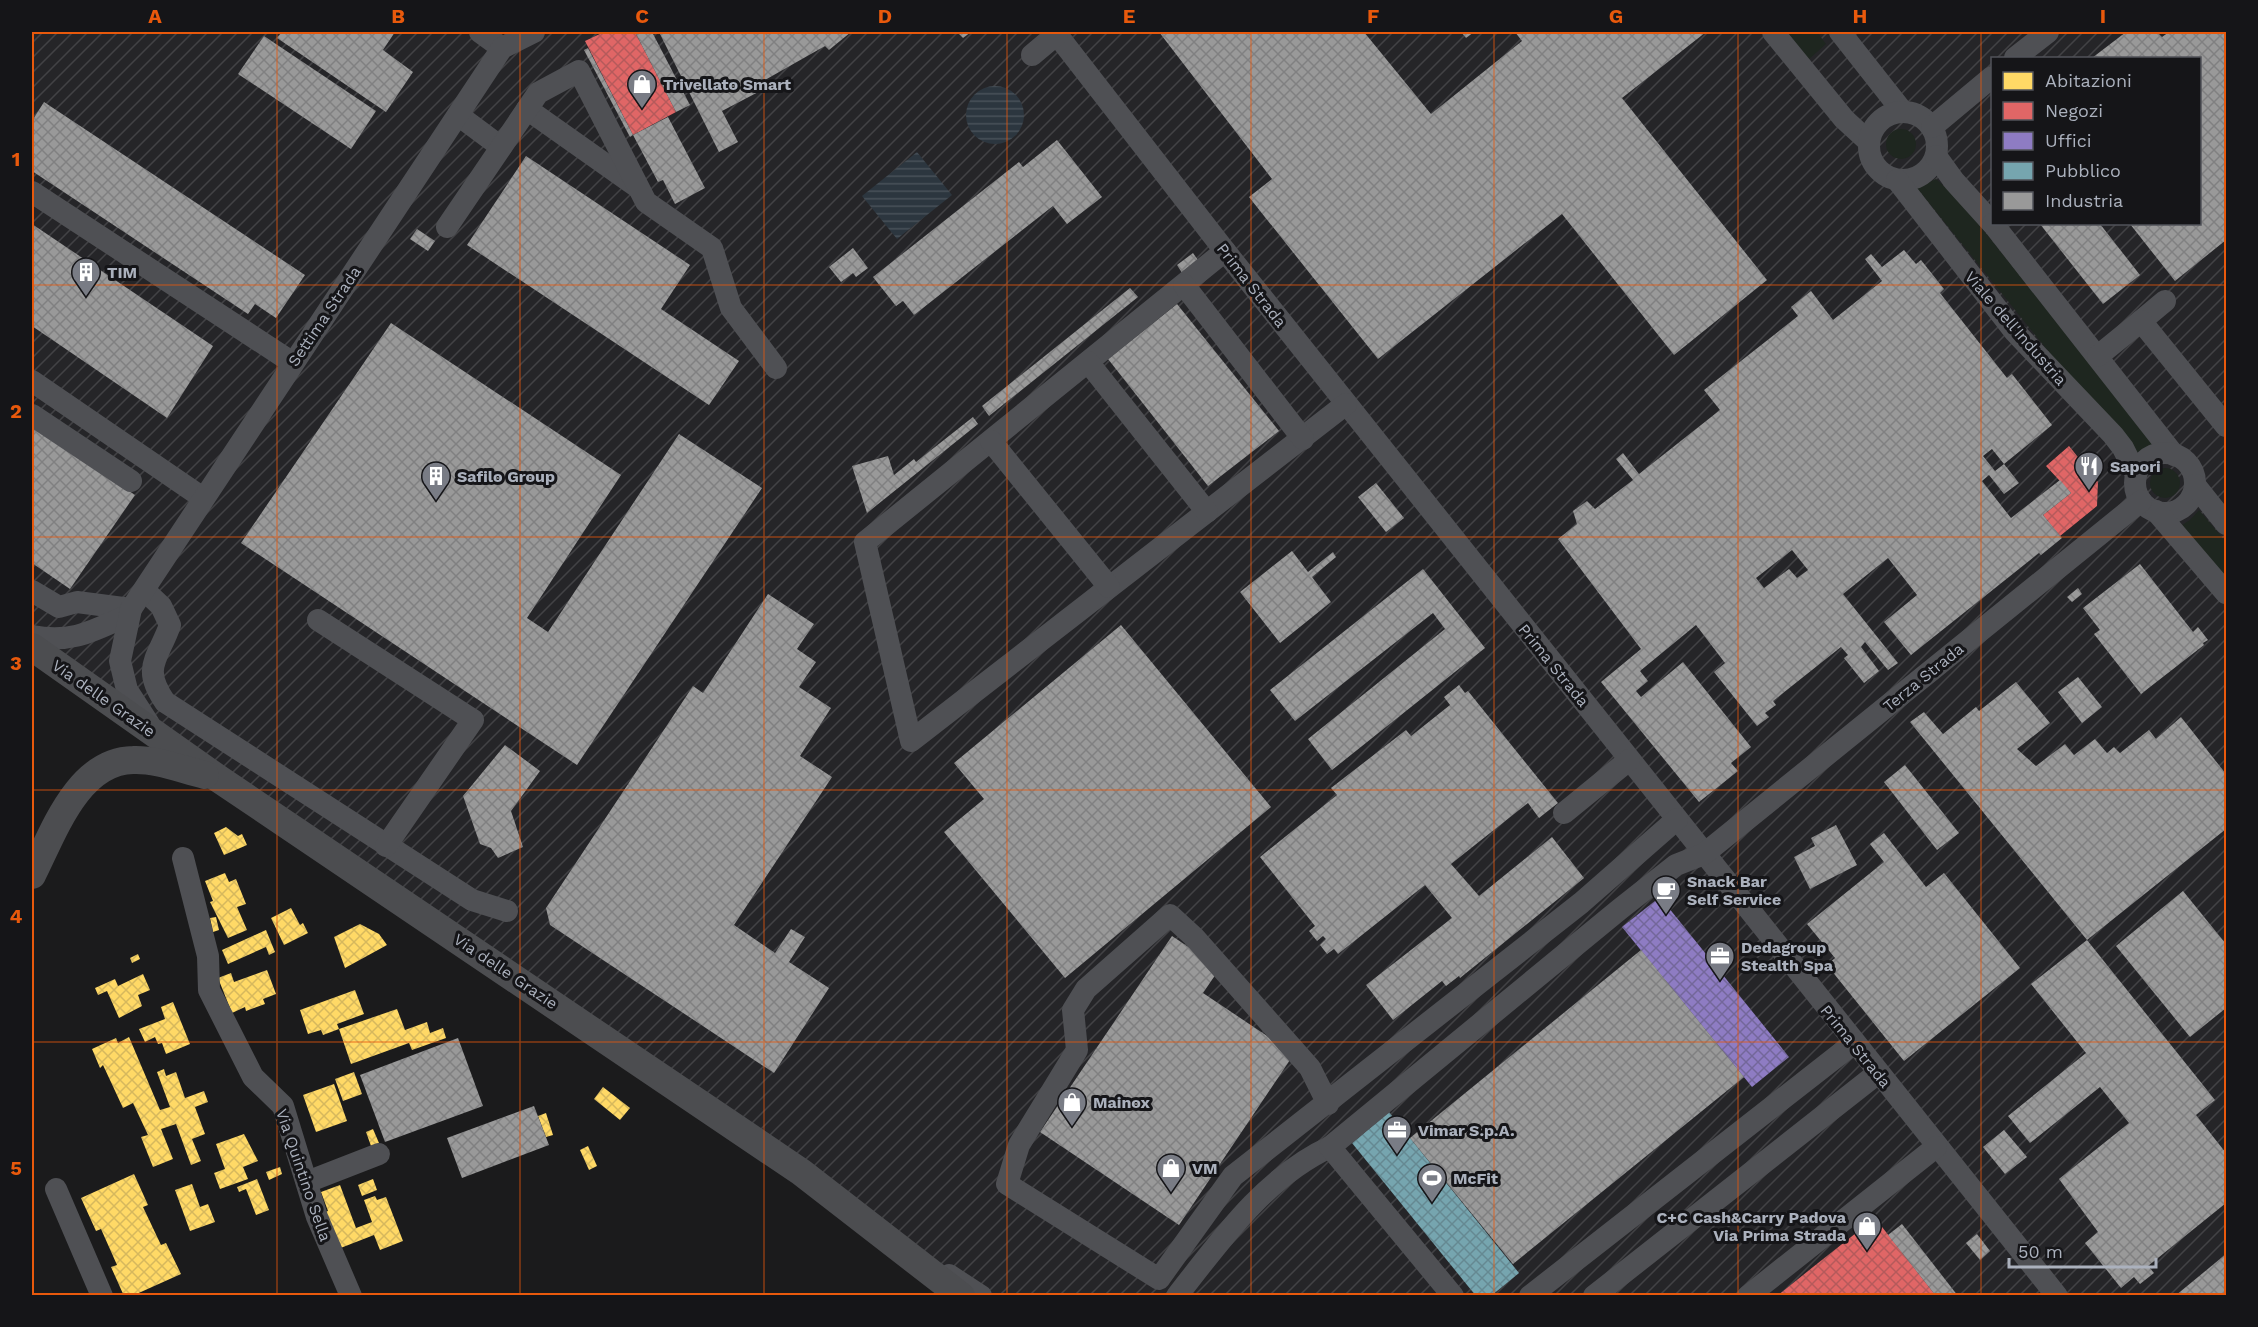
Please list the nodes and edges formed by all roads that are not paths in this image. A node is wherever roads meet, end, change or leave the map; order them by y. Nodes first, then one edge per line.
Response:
1 (480, 32) edge
2 (534, 32) edge
3 (1773, 32) edge
4 (1840, 32) edge
5 (2048, 32) edge
6 (1056, 33) edge
7 (502, 48) junction
8 (1032, 55) dead end
9 (2016, 57) edge
10 (1991, 78) edge
11 (527, 109) junction
12 (1903, 112) junction
13 (458, 115) junction
14 (1932, 127) junction
15 (1869, 142) junction
16 (501, 147) junction
17 (1936, 156) junction
18 (1897, 180) junction
19 (639, 188) junction
20 (32, 192) edge
21 (1991, 222) edge
22 (1994, 225) edge
23 (447, 228) dead end
24 (1225, 251) junction
25 (1184, 285) junction
26 (2165, 302) dead end
27 (2141, 321) junction
28 (2098, 356) junction
29 (1088, 362) junction
30 (293, 363) junction
31 (776, 368) dead end
32 (32, 381) edge
33 (1346, 404) junction
34 (32, 415) edge
35 (2226, 426) edge
36 (1303, 439) junction
37 (991, 441) junction
38 (2174, 455) junction
39 (2136, 474) junction
40 (131, 481) dead end
41 (2194, 485) junction
42 (204, 498) junction
43 (2148, 506) junction
44 (2222, 510) edge
45 (1207, 512) junction
46 (1109, 587) junction
47 (144, 590) junction
48 (32, 591) edge
49 (2226, 593) edge
50 (129, 612) junction
51 (318, 620) dead end
52 (32, 636) edge
53 (32, 646) edge
54 (155, 733) junction
55 (1629, 760) junction
56 (219, 779) junction
57 (1564, 813) dead end
58 (1677, 819) junction
59 (386, 846) junction
60 (1704, 854) junction
61 (183, 858) dead end
62 (32, 875) edge
63 (507, 912) dead end
64 (1854, 1043) junction
65 (1878, 1073) junction
66 (1328, 1104) junction
67 (1330, 1147) junction
68 (1936, 1147) junction
69 (379, 1154) dead end
70 (307, 1182) junction
71 (56, 1189) dead end
72 (875, 1227) junction
73 (2051, 1294) edge
74 (102, 1296) edge
75 (351, 1296) edge
76 (961, 1296) edge
77 (981, 1296) edge
78 (1177, 1296) edge
79 (1453, 1296) edge
80 (1530, 1296) edge
81 (1594, 1296) edge
82 (1748, 1296) edge

1 - 7 street
2 - 7 street
3 - 15 street, Viale dell'Industria
4 - 12 street
5 - 9 street
6 - 8 street
6 - 24 street, Prima Strada
7 - 13 street, Settima Strada
10 - 14 street
11 - 16 street
11 - 19 street
11 - 19 street
12 - 14 street
12 - 15 street
13 - 16 street
13 - 30 street, Settima Strada
14 - 17 street
15 - 18 street, Viale dell'Industria
16 - 23 street
17 - 18 street
17 - 21 street
18 - 39 street, Viale dell'Industria
19 - 31 street
20 - 30 street
22 - 28 street
24 - 25 street
24 - 33 street, Prima Strada
25 - 29 street
25 - 36 street
26 - 27 street
27 - 28 street
27 - 35 street
28 - 38 street
29 - 37 street
29 - 45 street
30 - 42 street, Settima Strada
32 - 42 street
33 - 36 street
33 - 55 street, Prima Strada
34 - 40 street
36 - 45 street
37 - 46 street
37 - 46 street
38 - 39 street
38 - 41 street
39 - 43 street, Viale dell'Industria
41 - 43 street
41 - 44 street
42 - 47 street, Settima Strada
43 - 49 street, Viale dell'Industria
43 - 60 street, Terza Strada
45 - 46 street
47 - 50 street, Settima Strada
47 - 59 street
48 - 50 street
50 - 52 street, Settima Strada
50 - 54 street, Settima Strada
51 - 59 street
53 - 54 main road, Via delle Grazie
54 - 56 main road, Via delle Grazie
55 - 57 street
55 - 58 street, Prima Strada
56 - 62 main road
56 - 72 main road, Via delle Grazie
58 - 60 street, Prima Strada
58 - 66 street
59 - 63 street
60 - 64 street, Prima Strada
60 - 67 street, Terza Strada
61 - 70 street, Via Quintino Sella
64 - 65 street, Prima Strada
64 - 80 street
65 - 68 street, Prima Strada
65 - 81 street
66 - 66 street
67 - 78 street, Terza Strada
67 - 79 street
68 - 73 street, Prima Strada
68 - 82 street
69 - 70 street
70 - 75 street, Via Quintino Sella
71 - 74 street
72 - 76 main road
72 - 77 street, Via delle Grazie

